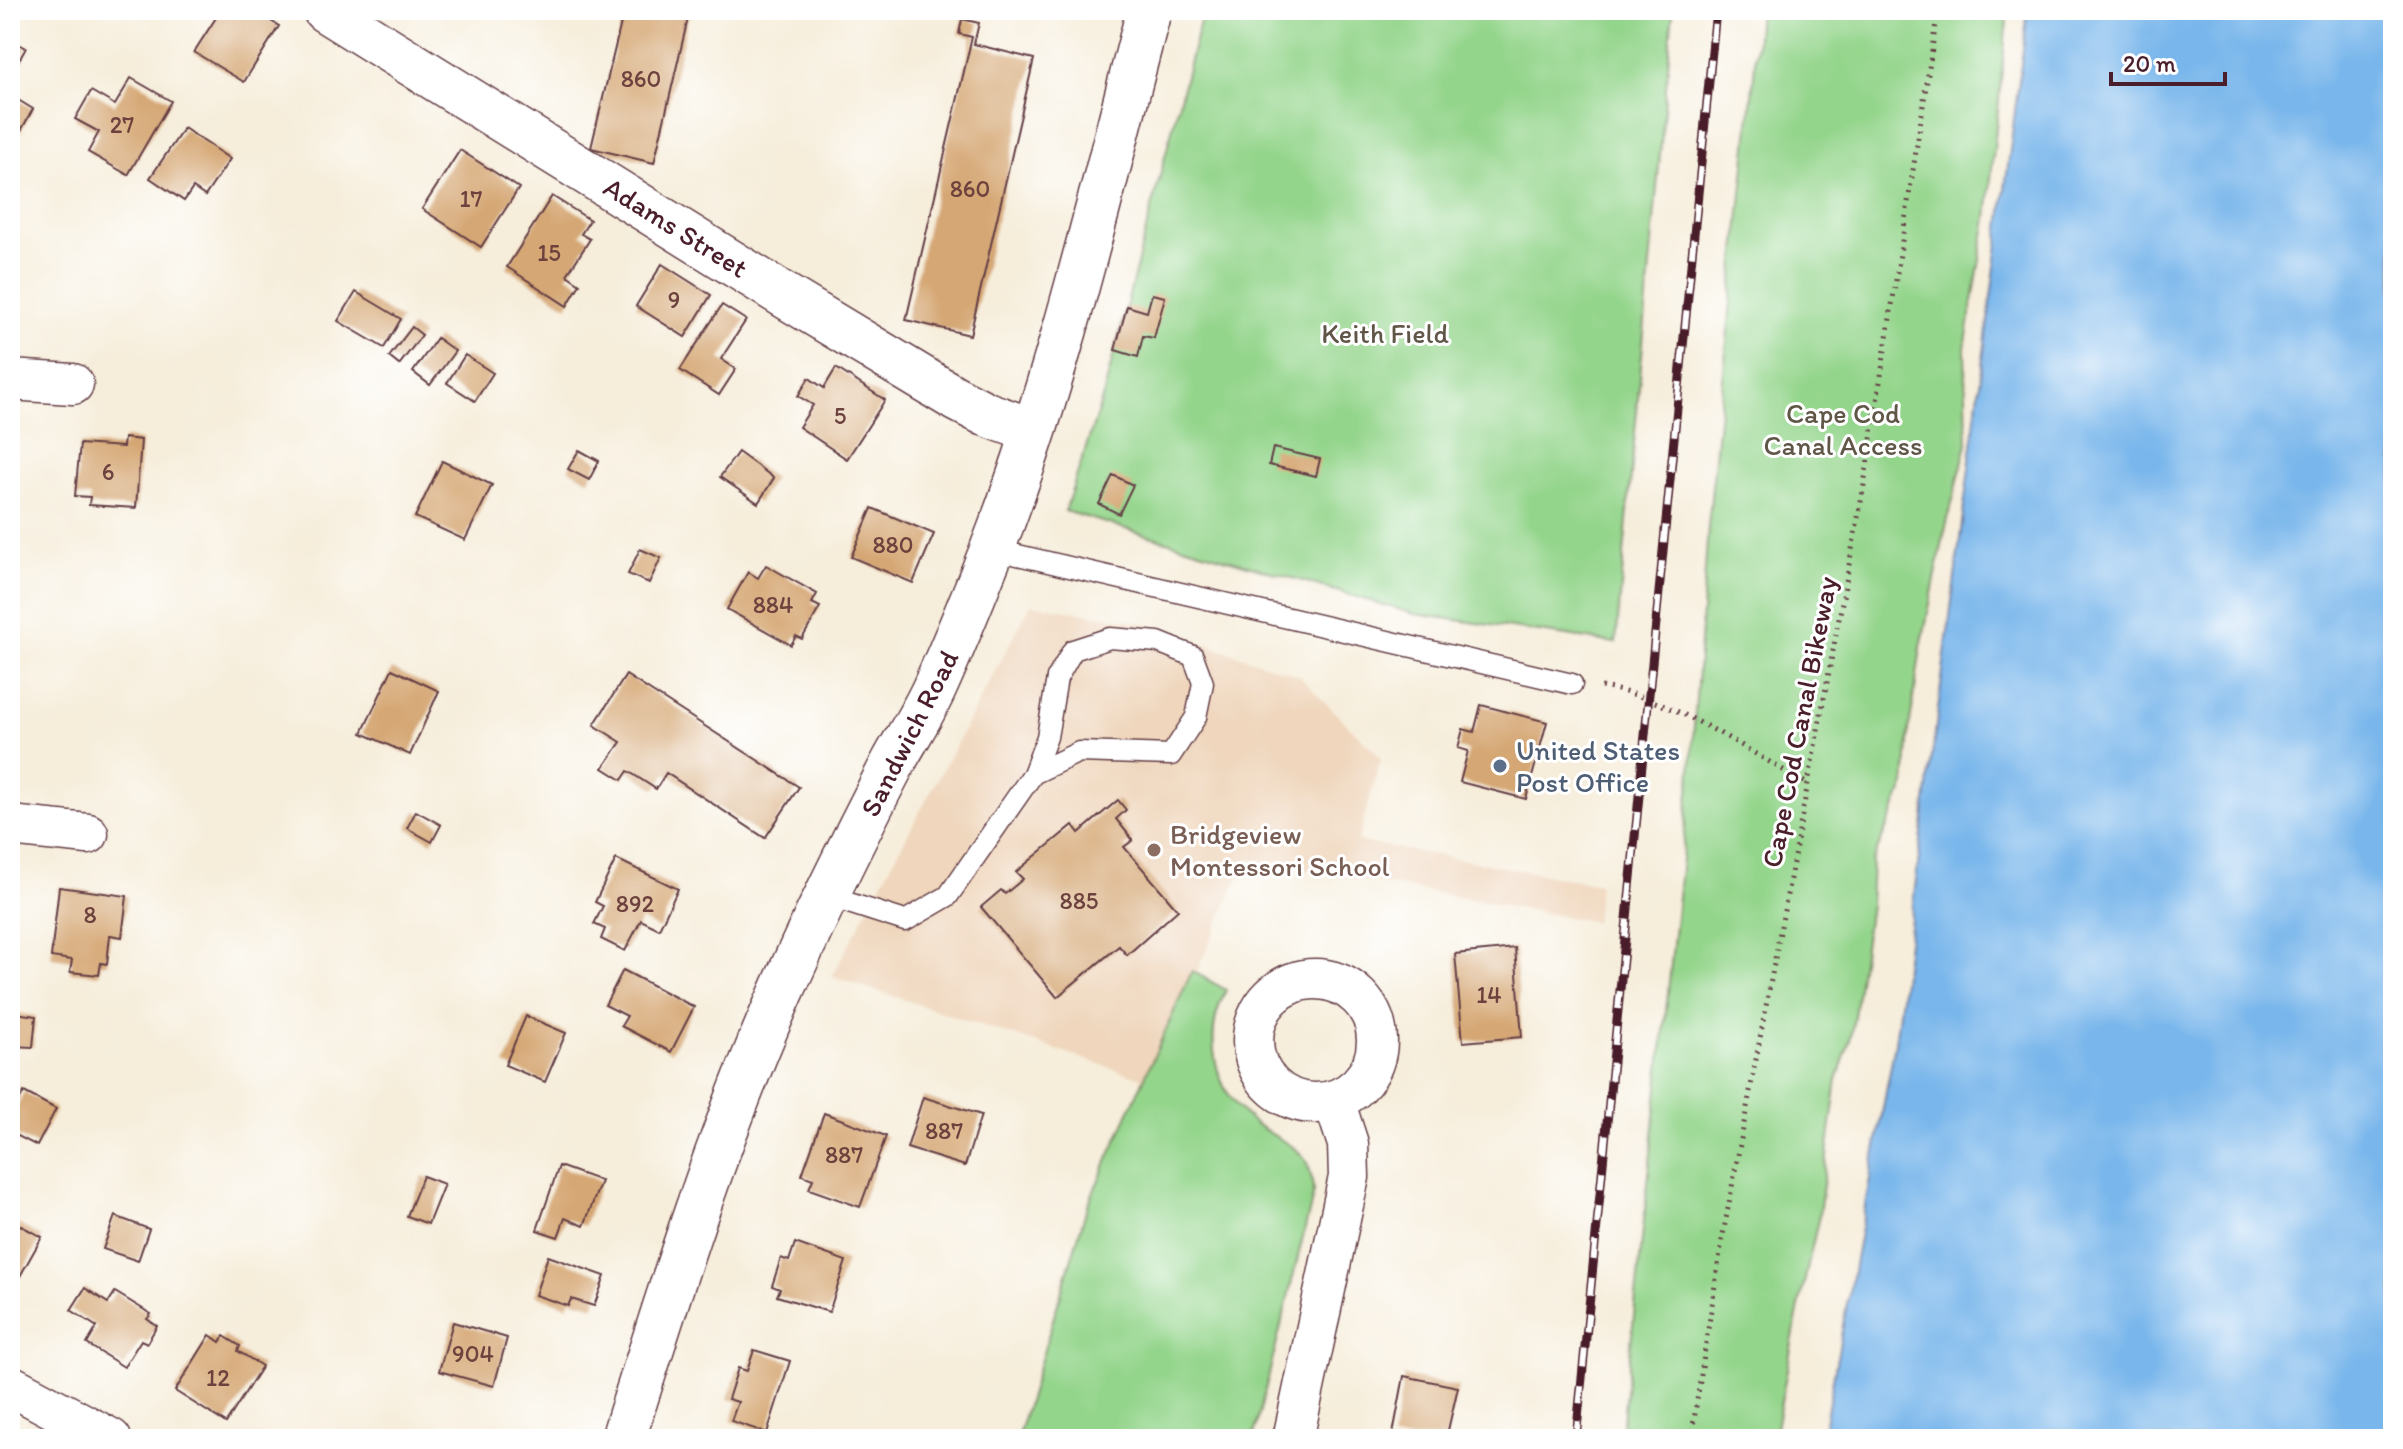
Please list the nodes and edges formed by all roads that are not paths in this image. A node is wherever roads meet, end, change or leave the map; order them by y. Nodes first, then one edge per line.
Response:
1 (325, 10) edge
2 (1149, 10) edge
3 (10, 380) edge
4 (73, 384) dead end
5 (1033, 431) junction
6 (992, 549) junction
7 (1572, 684) road end
8 (1033, 774) junction
9 (10, 826) edge
10 (88, 834) dead end
11 (827, 896) junction
12 (1334, 1101) dead end
13 (10, 1385) edge
14 (111, 1439) edge
15 (623, 1439) edge
16 (1293, 1439) edge

1 - 5 main road, Adams Street
2 - 5 main road, Sandwich Road
3 - 4 street
5 - 6 main road, Sandwich Road
6 - 7 lane
6 - 11 main road, Sandwich Road
8 - 8 lane
8 - 11 lane
9 - 10 street
11 - 15 main road, Sandwich Road
12 - 16 street
13 - 14 street

